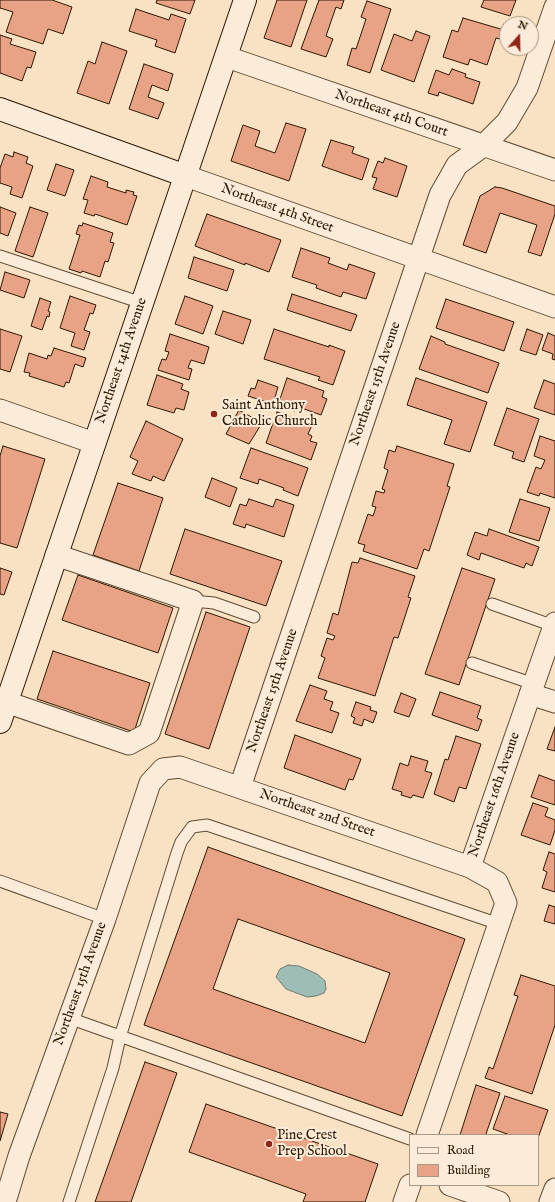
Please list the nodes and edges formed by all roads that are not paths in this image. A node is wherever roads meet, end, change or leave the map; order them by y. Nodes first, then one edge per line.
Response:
1 (245, 0) edge
2 (555, 8) edge
3 (227, 57) junction
4 (0, 109) edge
5 (483, 146) junction
6 (555, 170) edge
7 (186, 176) junction
8 (0, 256) edge
9 (418, 260) junction
10 (142, 303) junction
11 (555, 307) edge
12 (0, 410) edge
13 (94, 442) junction
14 (56, 555) junction
15 (193, 601) junction
16 (492, 604) dead end
17 (254, 617) dead end
18 (555, 624) edge
19 (472, 663) dead end
20 (532, 689) junction
21 (4, 701) edge
22 (555, 702) edge
23 (0, 722) edge
24 (163, 769) joint
25 (240, 787) junction
26 (470, 867) junction
27 (0, 881) edge
28 (105, 919) junction
29 (499, 924) junction
30 (69, 1018) junction
31 (120, 1037) junction
32 (427, 1134) edge
33 (409, 1139) edge
34 (410, 1186) edge
35 (453, 1186) edge
36 (555, 1189) edge
37 (5, 1202) edge
38 (69, 1202) edge
39 (404, 1202) edge
40 (499, 1202) edge
41 (550, 1202) edge

1 - 3 street, Northeast 14th Avenue
2 - 5 street, Northeast 15th Avenue
3 - 5 street, Northeast 4th Court
3 - 7 street, Northeast 14th Avenue
4 - 7 street, Northeast 4th Street
5 - 6 street, Northeast 4th Court
5 - 9 street, Northeast 15th Avenue
7 - 9 street, Northeast 4th Street
7 - 10 street, Northeast 14th Avenue
8 - 10 lane
9 - 11 street, Northeast 4th Street
9 - 25 street, Northeast 15th Avenue
10 - 13 street, Northeast 14th Avenue
12 - 13 street
13 - 14 street, Northeast 14th Avenue
14 - 15 street
14 - 21 street, Northeast 14th Avenue
15 - 17 lane
15 - 21 street
16 - 18 lane
18 - 20 street, Northeast 16th Avenue
19 - 20 lane
20 - 22 street
20 - 26 street, Northeast 16th Avenue
21 - 23 street, Northeast 14th Avenue
24 - 25 street, Northeast 2nd Street
24 - 28 street, Northeast 15th Avenue
25 - 26 street, Northeast 2nd Street
26 - 29 street, Northeast 16th Avenue
27 - 28 lane
28 - 30 street, Northeast 15th Avenue
29 - 31 lane
29 - 32 street, Northeast 16th Avenue
30 - 31 lane
30 - 37 street, Northeast 15th Avenue
31 - 33 lane
31 - 38 lane
34 - 39 street
35 - 40 street
36 - 41 street

